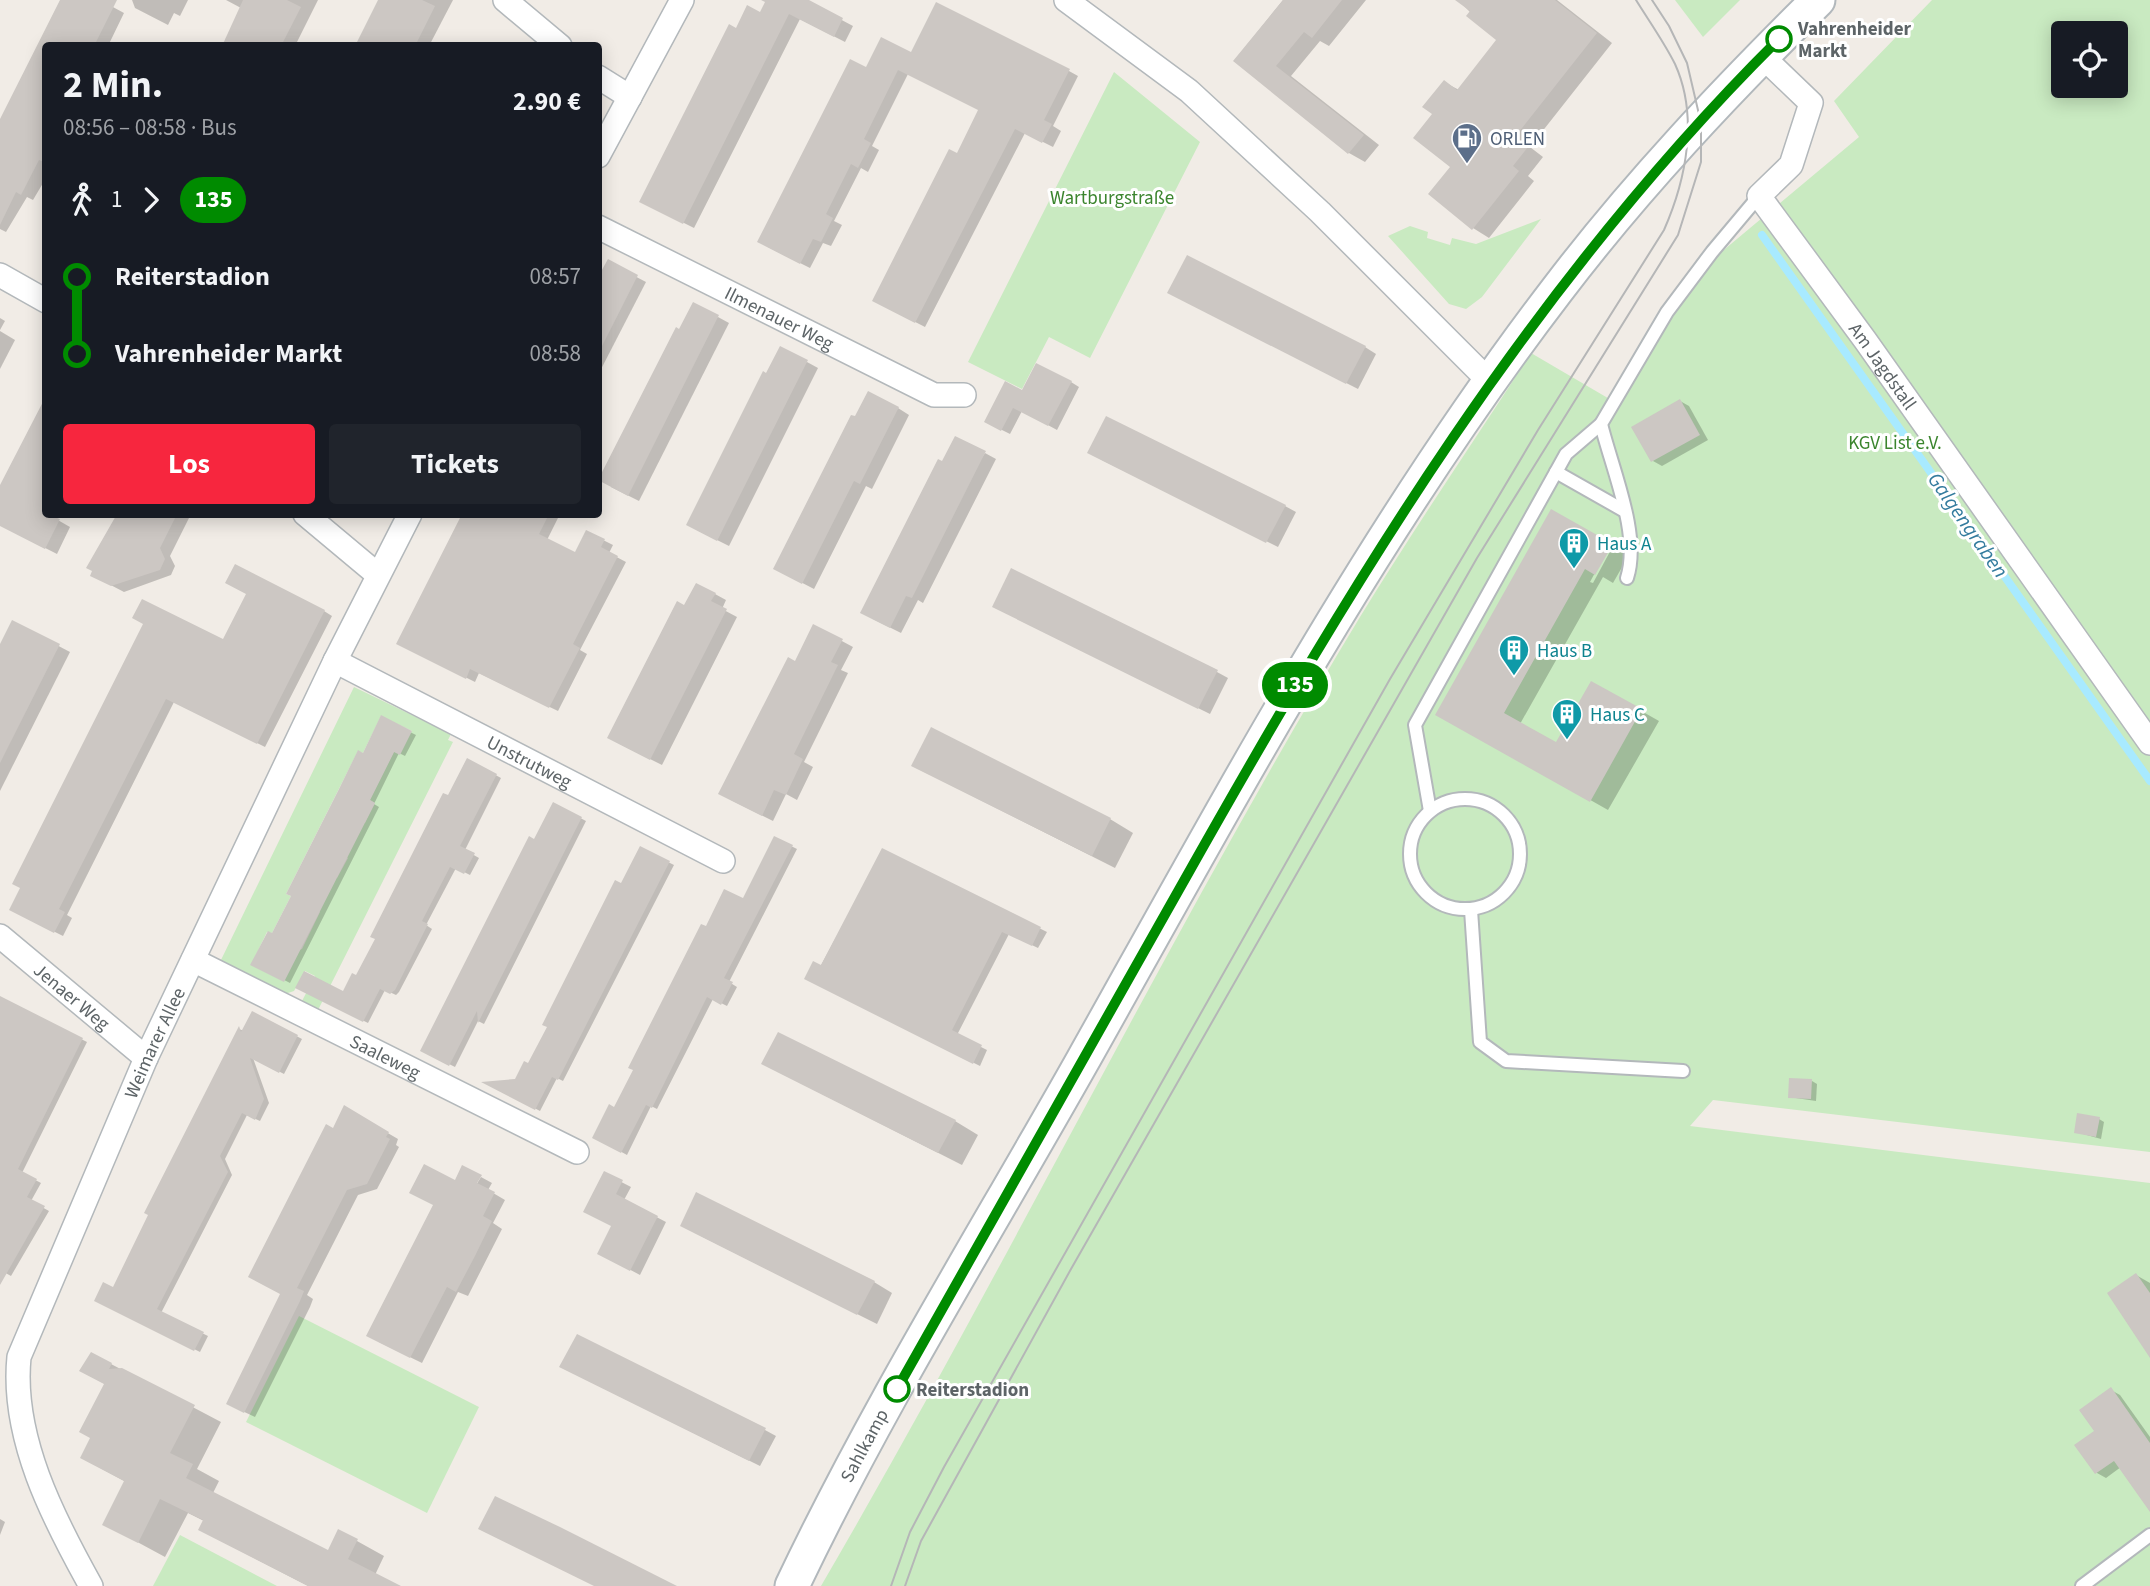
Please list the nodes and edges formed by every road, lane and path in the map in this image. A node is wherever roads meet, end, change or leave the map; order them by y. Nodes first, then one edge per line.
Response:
1 (505, 0) edge
2 (682, 0) edge
3 (1066, 0) edge
4 (1818, 0) edge
5 (555, 42) edge
6 (1762, 56) junction
7 (602, 80) edge
8 (629, 97) junction
9 (602, 148) edge
10 (1759, 196) junction
11 (602, 229) edge
12 (0, 275) edge
13 (42, 299) edge
14 (1489, 381) junction
15 (964, 396) dead end
16 (1601, 424) junction
17 (1556, 472) junction
18 (1623, 510) junction
19 (310, 518) edge
20 (408, 518) edge
21 (378, 575) junction
22 (1627, 578) dead end
23 (335, 661) junction
24 (2150, 743) edge
25 (1430, 811) junction
26 (723, 861) dead end
27 (1471, 910) junction
28 (0, 936) edge
29 (193, 960) junction
30 (146, 1058) junction
31 (1683, 1071) dead end
32 (577, 1152) dead end
33 (9, 1372) edge
34 (817, 1534) junction
35 (2150, 1535) edge
36 (91, 1586) edge
37 (783, 1586) edge
38 (792, 1586) edge
39 (2082, 1586) edge

1 - 5 street
2 - 8 street
3 - 14 street
4 - 6 street, Sahlkamp
6 - 10 street
6 - 14 street, Sahlkamp
7 - 8 street
8 - 9 street
10 - 16 lane
10 - 24 street, Am Jagdstall
11 - 15 street, Ilmenauer Weg
12 - 13 street
14 - 34 street, Sahlkamp
16 - 17 lane
16 - 18 lane
17 - 18 lane
17 - 25 lane
18 - 22 lane
19 - 21 street
20 - 21 street, Weimarer Allee
21 - 23 street, Weimarer Allee
23 - 26 street, Unstrutweg
23 - 29 street, Weimarer Allee
25 - 27 lane
25 - 27 lane
27 - 31 lane
28 - 30 street, Jenaer Weg
29 - 30 street, Weimarer Allee
29 - 32 street, Saaleweg
30 - 33 street, Weimarer Allee
33 - 36 street, Weimarer Allee
34 - 37 street, Sahlkamp
34 - 38 street, Sahlkamp
35 - 39 lane

